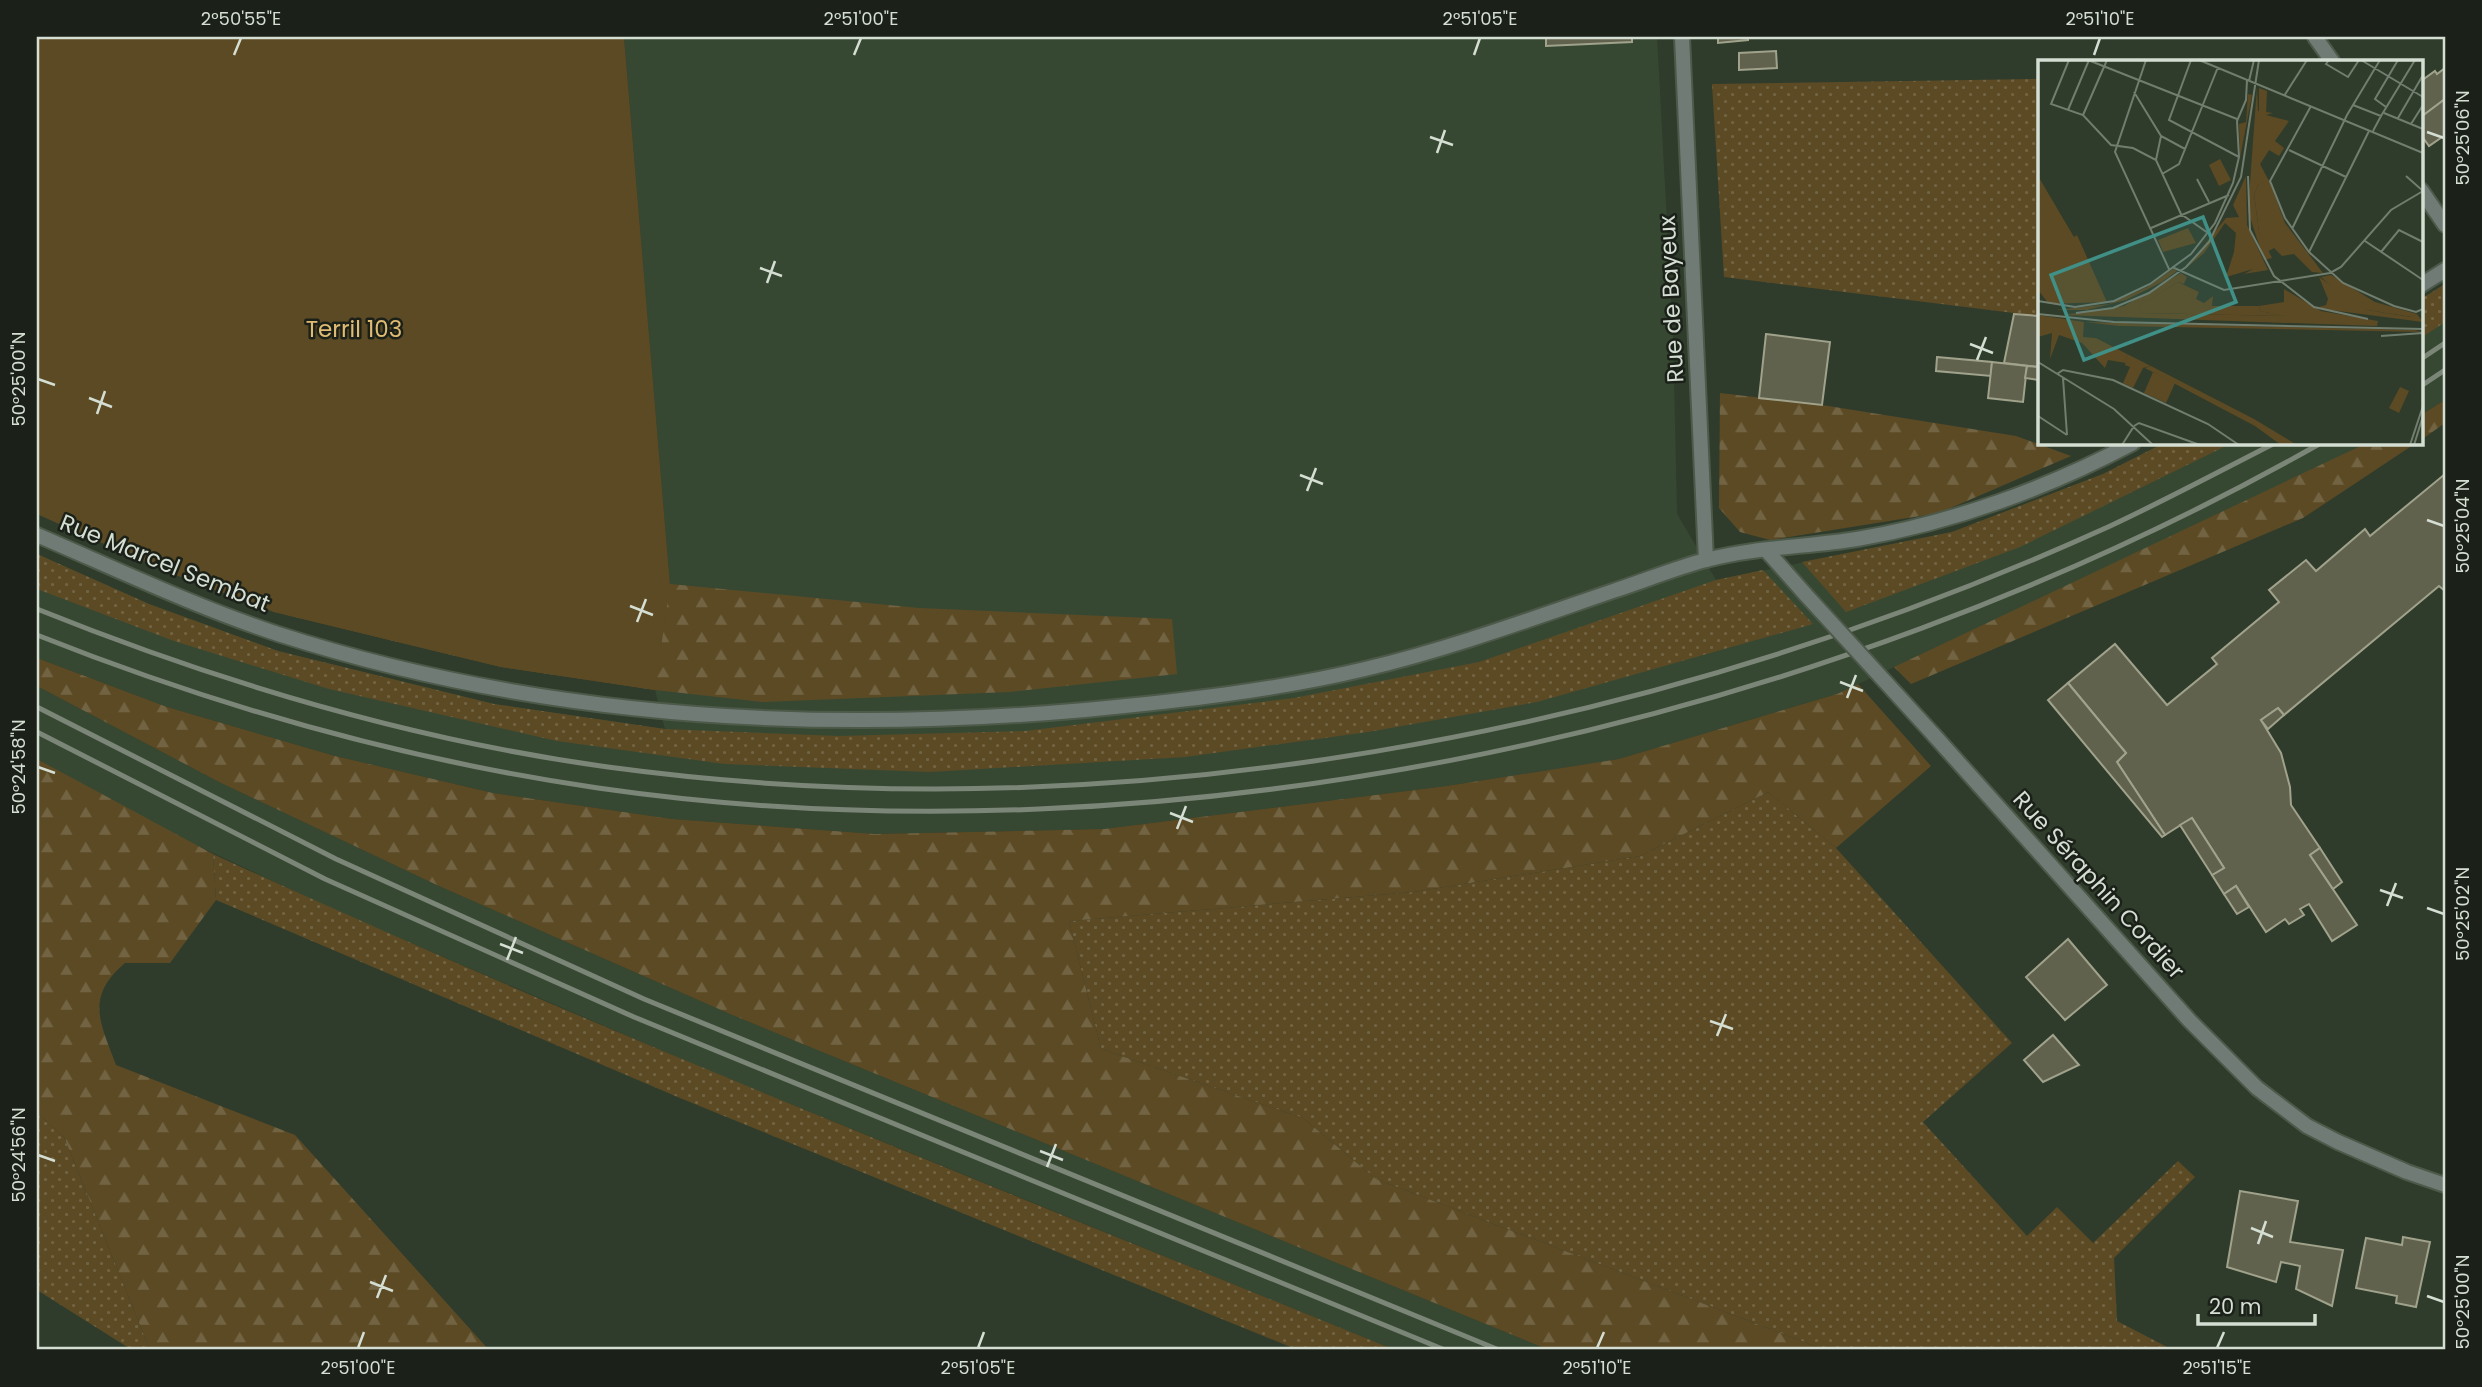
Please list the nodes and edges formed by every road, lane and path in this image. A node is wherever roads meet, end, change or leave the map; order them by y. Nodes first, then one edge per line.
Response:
1 (1682, 37) edge
2 (2315, 37) edge
3 (2331, 60) edge
4 (2422, 191) edge
5 (2445, 225) edge
6 (2445, 270) edge
7 (2422, 284) edge
8 (2131, 444) edge
9 (37, 534) edge
10 (1767, 551) junction
11 (1706, 560) junction
12 (2445, 1185) edge

1 - 11 street, Rue de Bayeux
2 - 3 street
4 - 5 street
6 - 7 street
8 - 10 street, Rue Marcel Sembat
9 - 11 street, Rue Marcel Sembat
10 - 11 street, Rue Marcel Sembat
10 - 12 street, Rue Séraphin Cordier, bridge

